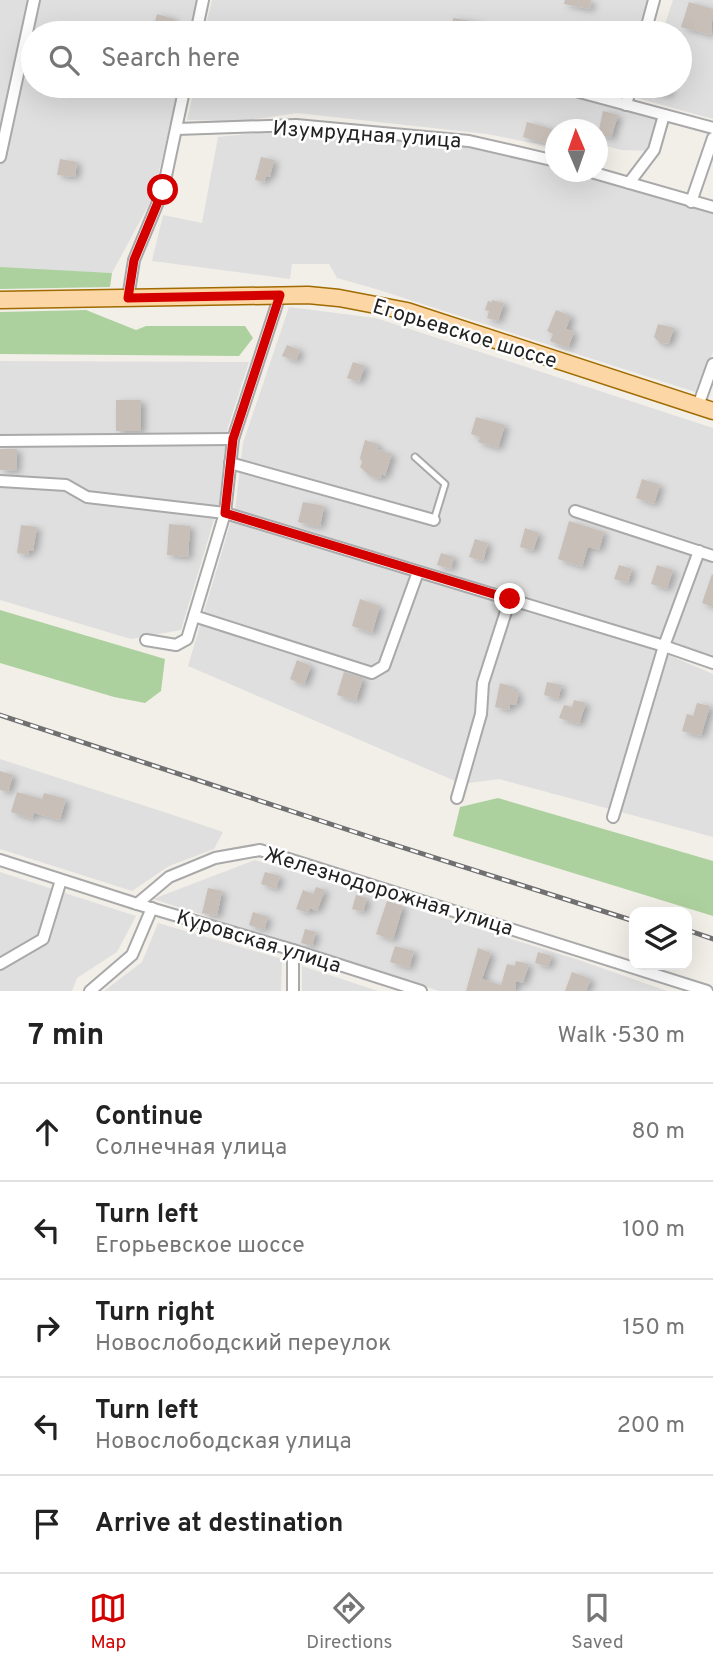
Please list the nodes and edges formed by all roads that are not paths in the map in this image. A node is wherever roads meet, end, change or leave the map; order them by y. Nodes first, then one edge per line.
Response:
1 (34, 0) edge
2 (203, 0) edge
3 (654, 0) edge
4 (29, 21) edge
5 (199, 21) edge
6 (648, 21) edge
7 (21, 60) edge
8 (183, 98) edge
9 (603, 98) edge
10 (628, 98) edge
11 (626, 104) junction
12 (664, 115) junction
13 (713, 128) edge
14 (177, 129) junction
15 (713, 138) edge
16 (0, 158) edge
17 (545, 159) edge
18 (608, 177) edge
19 (629, 183) junction
20 (691, 202) junction
21 (713, 207) edge
22 (280, 295) junction
23 (128, 298) junction
24 (0, 300) edge
25 (713, 364) edge
26 (705, 408) edge
27 (233, 439) junction
28 (0, 441) edge
29 (415, 457) dead end
30 (230, 463) junction
31 (0, 481) edge
32 (575, 511) dead end
33 (225, 513) junction
34 (434, 520) joint
35 (699, 551) junction
36 (713, 556) edge
37 (418, 572) junction
38 (510, 599) junction
39 (194, 616) junction
40 (146, 640) dead end
41 (664, 646) junction
42 (713, 663) edge
43 (457, 797) dead end
44 (613, 817) dead end
45 (0, 860) edge
46 (61, 880) junction
47 (137, 904) junction
48 (152, 908) junction
49 (293, 950) junction
50 (0, 964) edge
51 (90, 991) edge
52 (293, 991) edge
53 (421, 991) edge
54 (707, 991) edge

1 - 4 street
2 - 5 street
3 - 6 street
7 - 16 street
8 - 14 street
9 - 11 street
10 - 11 street
11 - 12 street
12 - 13 street
12 - 19 street
14 - 17 street, Изумрудная улица
14 - 23 street
15 - 20 street
18 - 19 street
19 - 20 street
20 - 21 street
22 - 23 main road, Егорьевское шоссе
22 - 26 main road, Егорьевское шоссе
22 - 27 street
23 - 24 main road, Егорьевское шоссе
25 - 26 street
27 - 28 street
27 - 30 street
29 - 34 lane
30 - 33 street
30 - 34 street
31 - 33 street
32 - 35 street
33 - 37 street
33 - 39 street
35 - 36 street
35 - 41 street
37 - 38 street
37 - 39 street
38 - 41 street
38 - 43 street
39 - 40 street
41 - 42 street
41 - 44 street
45 - 46 street
46 - 47 street
46 - 50 street
47 - 48 street, Куровская улица
47 - 54 street, Железнодорожная улица
48 - 49 street, Куровская улица
48 - 51 street
49 - 52 street
49 - 53 street, Куровская улица

